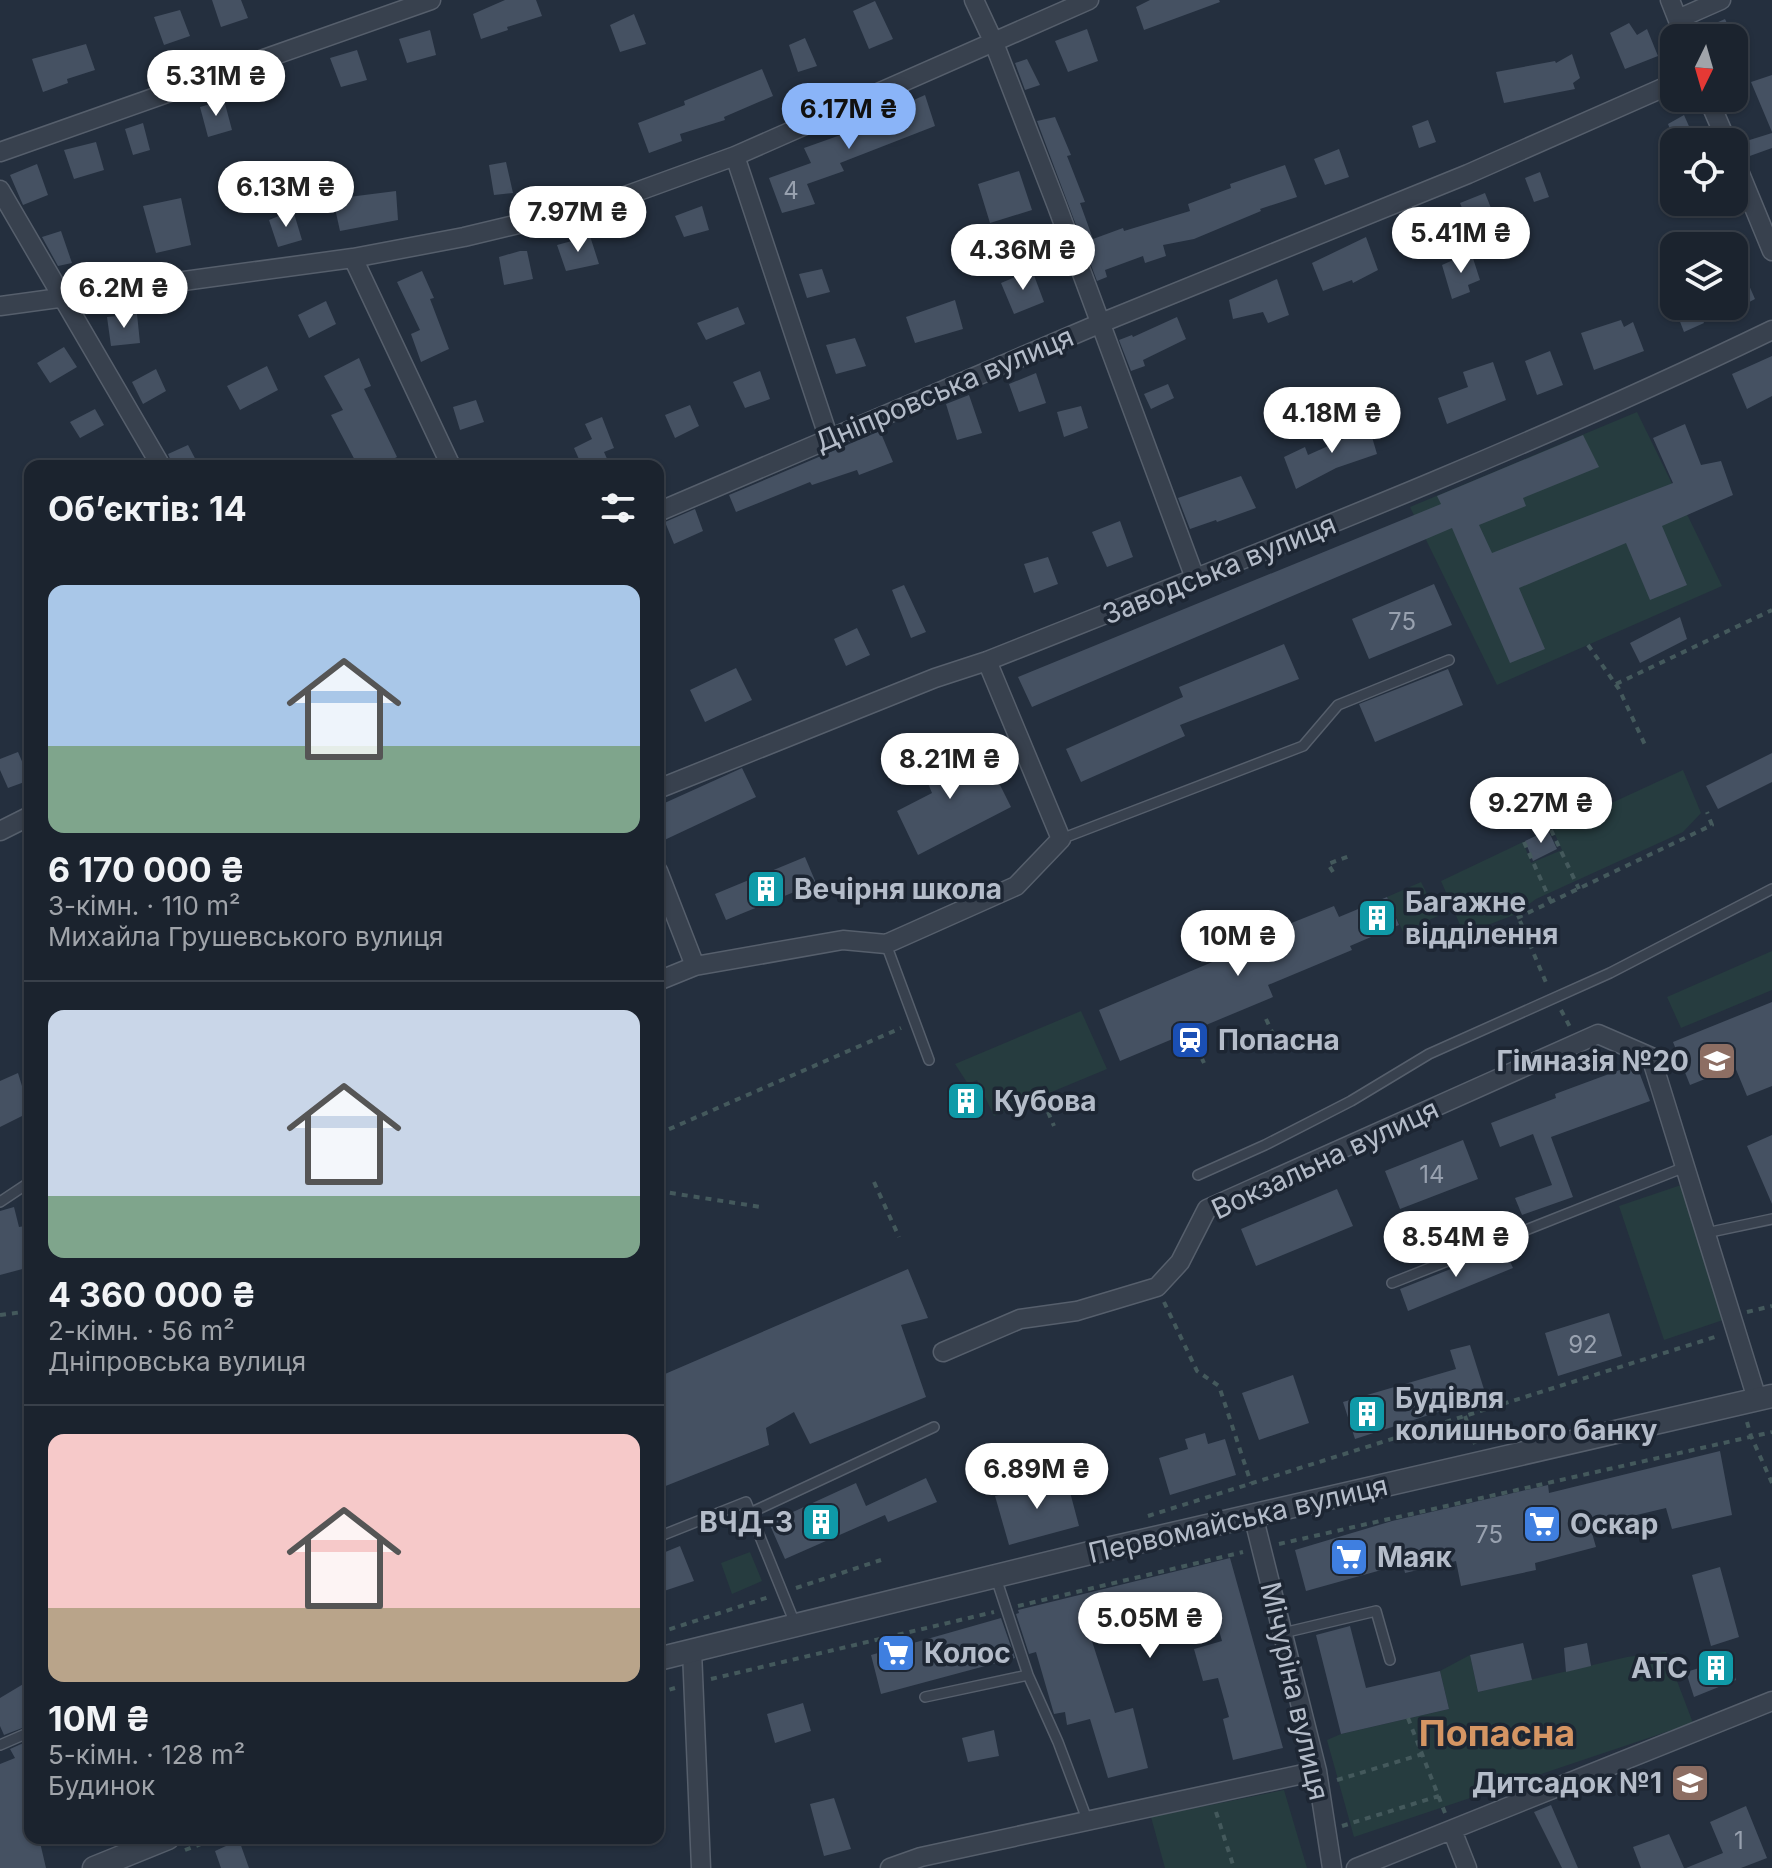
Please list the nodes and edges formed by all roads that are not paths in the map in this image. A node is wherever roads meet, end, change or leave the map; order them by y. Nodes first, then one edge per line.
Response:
1 (431, 0) edge
2 (974, 0) edge
3 (1089, 0) edge
4 (1670, 0) edge
5 (1721, 0) edge
6 (1678, 19) junction
7 (1680, 24) edge
8 (994, 43) junction
9 (1660, 89) edge
10 (0, 152) edge
11 (735, 156) junction
12 (0, 190) edge
13 (1748, 193) edge
14 (1772, 251) edge
15 (353, 258) junction
16 (62, 298) junction
17 (0, 306) edge
18 (1101, 323) junction
19 (1772, 330) edge
20 (829, 439) junction
21 (157, 460) edge
22 (448, 460) edge
23 (664, 509) edge
24 (1195, 578) junction
25 (1449, 660) dead end
26 (987, 661) junction
27 (664, 787) edge
28 (24, 819) edge
29 (0, 831) edge
30 (1061, 839) junction
31 (664, 886) edge
32 (1772, 889) edge
33 (886, 944) junction
34 (695, 966) junction
35 (664, 979) edge
36 (929, 1060) dead end
37 (1685, 1167) junction
38 (1198, 1175) dead end
39 (24, 1186) edge
40 (0, 1202) edge
41 (1772, 1219) edge
42 (1706, 1233) junction
43 (1392, 1283) dead end
44 (943, 1352) dead end
45 (1757, 1399) edge
46 (934, 1427) dead end
47 (750, 1513) junction
48 (1253, 1515) junction
49 (664, 1535) edge
50 (995, 1576) junction
51 (796, 1626) junction
52 (1283, 1633) junction
53 (692, 1651) junction
54 (664, 1658) edge
55 (1390, 1660) dead end
56 (1028, 1675) junction
57 (925, 1697) dead end
58 (1772, 1701) edge
59 (24, 1735) edge
60 (0, 1745) edge
61 (1318, 1778) junction
62 (1088, 1822) junction
63 (1452, 1830) junction
64 (153, 1844) edge
65 (923, 1862) edge
66 (94, 1868) edge
67 (701, 1868) edge
68 (890, 1868) edge
69 (1332, 1868) edge
70 (1356, 1868) edge
71 (1467, 1868) edge

1 - 10 street
2 - 8 street
3 - 8 street
4 - 6 street
5 - 6 street
6 - 7 street
8 - 11 street
8 - 18 street
9 - 18 street, Дніпровська вулиця
11 - 15 street
11 - 20 street
12 - 16 street
13 - 14 street
15 - 16 street
15 - 22 street
16 - 17 street
16 - 21 street
18 - 20 street, Дніпровська вулиця
18 - 24 street
19 - 24 street, Заводська вулиця
20 - 23 street, Дніпровська вулиця
24 - 26 street, Заводська вулиця
25 - 30 lane
26 - 27 street, Заводська вулиця
26 - 30 street
28 - 29 street
30 - 33 street
31 - 34 street
32 - 38 lane
33 - 34 street
33 - 36 lane
34 - 35 street
37 - 42 street
37 - 43 lane
37 - 44 street, Вокзальна вулиця
39 - 40 lane
41 - 42 lane
42 - 45 street
45 - 48 street, Первомайська вулиця
46 - 47 lane
47 - 49 lane
47 - 51 lane
48 - 50 street, Первомайська вулиця
48 - 52 street, Мічуріна вулиця
50 - 51 street, Первомайська вулиця
50 - 56 lane
51 - 53 street, Первомайська вулиця
52 - 55 lane
52 - 61 street, Мічуріна вулиця
53 - 54 street, Первомайська вулиця
53 - 67 street
56 - 57 lane
56 - 62 lane
58 - 63 street
59 - 60 lane
61 - 62 street
61 - 69 street, Мічуріна вулиця
62 - 65 street
63 - 70 street
63 - 71 street
64 - 66 street
65 - 68 street

